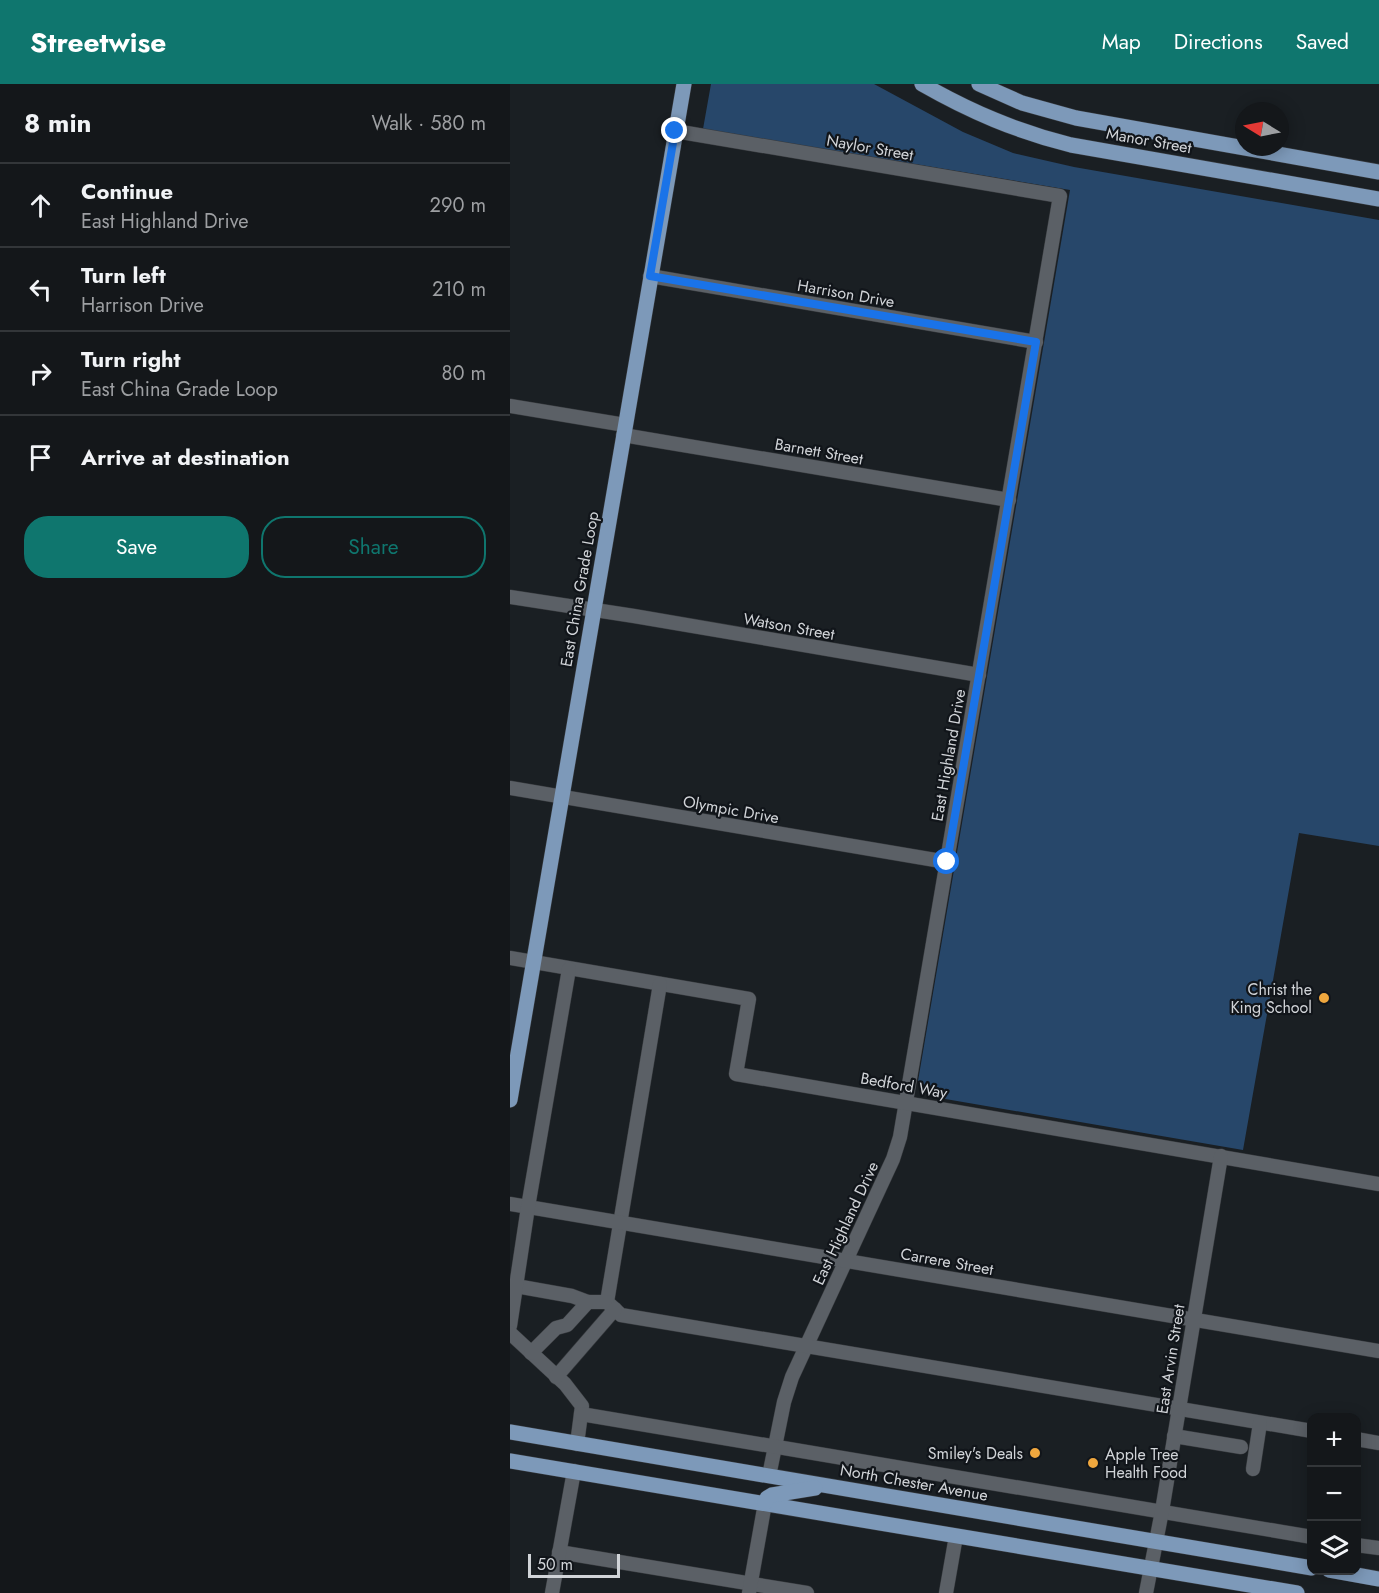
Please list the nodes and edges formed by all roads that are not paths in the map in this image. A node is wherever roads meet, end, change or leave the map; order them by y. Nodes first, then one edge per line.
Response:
1 (684, 84) edge
2 (922, 84) edge
3 (979, 84) edge
4 (675, 131) junction
5 (1379, 172) edge
6 (1060, 196) joint
7 (1379, 199) edge
8 (650, 276) junction
9 (1036, 342) junction
10 (510, 406) edge
11 (624, 430) junction
12 (1009, 500) junction
13 (510, 597) edge
14 (593, 611) junction
15 (979, 675) junction
16 (510, 788) edge
17 (562, 797) junction
18 (947, 862) junction
19 (510, 958) edge
20 (533, 962) junction
21 (569, 969) junction
22 (660, 984) junction
23 (510, 1100) edge
24 (906, 1102) junction
25 (1221, 1156) junction
26 (1379, 1184) edge
27 (510, 1204) edge
28 (528, 1208) junction
29 (619, 1223) junction
30 (846, 1261) junction
31 (516, 1286) junction
32 (588, 1302) junction
33 (611, 1306) junction
34 (1194, 1320) junction
35 (510, 1326) edge
36 (510, 1333) edge
37 (807, 1345) junction
38 (1379, 1351) edge
39 (531, 1353) junction
40 (556, 1377) junction
41 (1179, 1409) junction
42 (581, 1414) junction
43 (1260, 1423) junction
44 (1307, 1430) edge
45 (510, 1432) edge
46 (1174, 1436) junction
47 (1361, 1440) edge
48 (1379, 1443) edge
49 (577, 1444) junction
50 (1241, 1447) dead end
51 (776, 1448) junction
52 (510, 1461) edge
53 (1253, 1469) dead end
54 (574, 1471) junction
55 (770, 1476) junction
56 (827, 1486) junction
57 (765, 1503) junction
58 (1162, 1511) junction
59 (956, 1536) junction
60 (1307, 1536) edge
61 (1156, 1541) junction
62 (1361, 1546) edge
63 (1379, 1548) edge
64 (559, 1552) junction
65 (1307, 1567) edge
66 (1150, 1568) junction
67 (1357, 1575) edge
68 (1379, 1579) edge
69 (750, 1588) edge
70 (552, 1593) edge
71 (807, 1593) edge
72 (946, 1593) edge
73 (1146, 1593) edge
74 (1297, 1593) edge

1 - 4 main road, East China Grade Loop
2 - 7 main road, Manor Street
3 - 5 main road, Manor Street
4 - 6 street, Naylor Street
4 - 8 main road, East China Grade Loop
6 - 9 street, East Highland Drive
8 - 9 street, Harrison Drive
8 - 11 main road, East China Grade Loop
9 - 12 street, East Highland Drive
10 - 11 street, Barnett Street
11 - 12 street, Barnett Street
11 - 14 main road, East China Grade Loop
12 - 15 street, East Highland Drive
13 - 14 street, Watson Street
14 - 15 street, Watson Street
14 - 17 main road, East China Grade Loop
15 - 18 street, East Highland Drive
16 - 17 street, Olympic Drive
17 - 18 street, Olympic Drive
17 - 20 main road, East China Grade Loop
18 - 24 street, East Highland Drive
19 - 20 street, Bedford Way
20 - 21 street, Bedford Way
20 - 23 main road, East China Grade Loop
21 - 22 street, Bedford Way
21 - 28 street
22 - 24 street, Bedford Way
22 - 29 street
24 - 25 street, Bedford Way
24 - 30 street, East Highland Drive
25 - 26 street, Bedford Way
25 - 34 street, East Arvin Street
27 - 28 street, Carrere Street
28 - 29 street, Carrere Street
28 - 31 street
29 - 30 street, Carrere Street
29 - 33 street
30 - 34 street, Carrere Street
30 - 37 street, East Highland Drive
31 - 32 street
31 - 35 street
32 - 33 street
32 - 39 street
33 - 37 street
33 - 40 street
34 - 38 street, Carrere Street
34 - 41 street, East Arvin Street
36 - 39 street
37 - 41 street
37 - 51 street, East Highland Drive
39 - 40 street
40 - 42 street
41 - 43 street
41 - 46 street, East Arvin Street
42 - 49 street
42 - 51 street
43 - 44 street
43 - 53 street
45 - 49 main road, North Chester Avenue
46 - 50 street
46 - 58 street, East Arvin Street
47 - 48 street
49 - 55 main road, North Chester Avenue
51 - 55 street, East Highland Drive
51 - 58 street
52 - 54 main road
54 - 57 main road
54 - 64 street
55 - 56 main road, North Chester Avenue
56 - 57 main road
56 - 61 main road, North Chester Avenue
57 - 59 main road
57 - 69 street
58 - 60 street
58 - 61 street, East Arvin Street
59 - 66 main road
59 - 72 street
61 - 65 main road, North Chester Avenue
61 - 66 street, East Arvin Street
62 - 63 street
64 - 69 street
64 - 70 street
66 - 73 street, East Arvin Street
66 - 74 main road
67 - 68 main road
69 - 71 street

